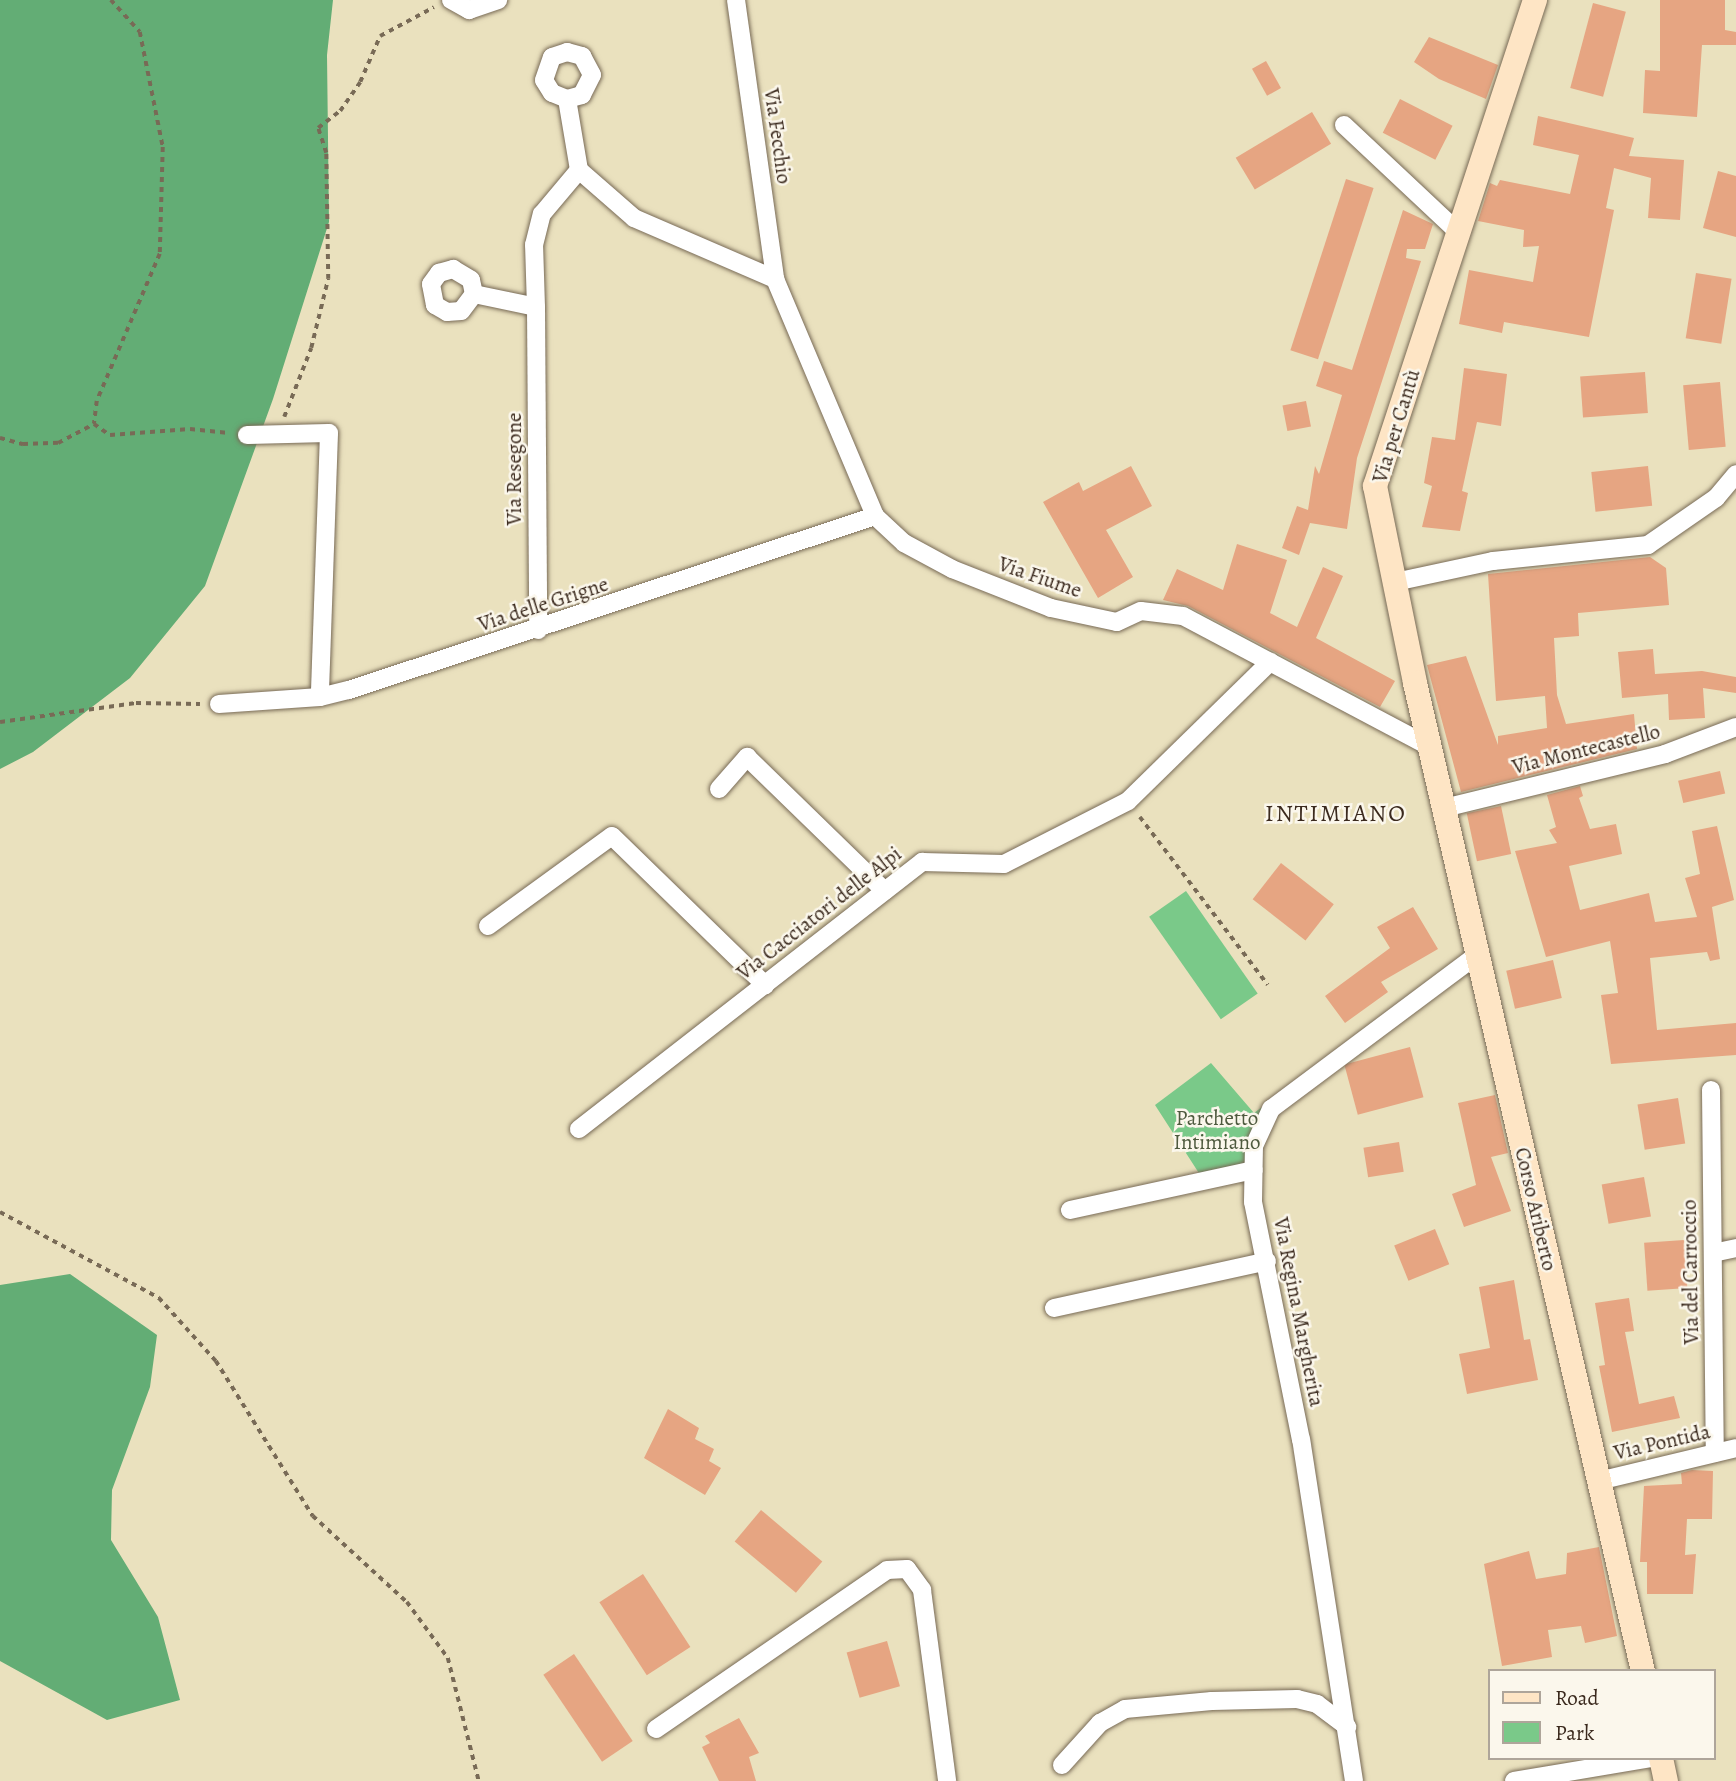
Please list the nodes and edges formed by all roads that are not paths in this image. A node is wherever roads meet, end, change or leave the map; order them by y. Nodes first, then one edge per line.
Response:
1 (498, 0) edge
2 (736, 0) edge
3 (1535, 0) edge
4 (445, 2) edge
5 (567, 99) dead end
6 (1344, 125) dead end
7 (579, 170) junction
8 (1458, 232) junction
9 (775, 279) junction
10 (474, 294) dead end
11 (536, 307) junction
12 (247, 435) road end
13 (1736, 474) edge
14 (875, 516) junction
15 (1395, 582) junction
16 (538, 630) junction
17 (1270, 662) junction
18 (320, 697) junction
19 (219, 704) road end
20 (1736, 727) edge
21 (1430, 747) junction
22 (719, 789) dead end
23 (1444, 808) junction
24 (885, 891) junction
25 (488, 926) dead end
26 (1478, 954) junction
27 (765, 985) junction
28 (1711, 1090) dead end
29 (579, 1129) dead end
30 (1254, 1170) junction
31 (1070, 1210) dead end
32 (1736, 1248) edge
33 (1713, 1253) junction
34 (1267, 1261) junction
35 (1054, 1308) dead end
36 (1736, 1448) edge
37 (1715, 1453) junction
38 (1599, 1481) junction
39 (1643, 1669) edge
40 (1347, 1727) junction
41 (656, 1729) dead end
42 (1646, 1760) edge
43 (1661, 1760) edge
44 (1062, 1765) dead end
45 (1604, 1774) edge
46 (947, 1781) edge
47 (1354, 1781) edge
48 (1514, 1781) edge
49 (1666, 1781) edge

1 - 4 street
2 - 9 street, Via Fecchio
3 - 8 street, Via per Cantù
5 - 7 street
6 - 8 street
7 - 9 street
7 - 11 street, Via Resegone
8 - 15 street, Via per Cantù
9 - 14 street, Via Fiume
10 - 11 street
11 - 16 street, Via Resegone
12 - 18 street
13 - 15 street
14 - 16 street, Via delle Grigne
14 - 17 street, Via Fiume
15 - 21 street, Via per Cantù
16 - 18 street, Via delle Grigne
17 - 21 street, Via Fiume
17 - 24 street, Via Cacciatori delle Alpi
18 - 19 street, Via delle Grigne
20 - 23 street, Via Montecastello
21 - 23 street, Corso Ariberto
22 - 24 street
23 - 26 street, Corso Ariberto
24 - 27 street, Via Cacciatori delle Alpi
25 - 27 street
26 - 30 street, Via Regina Margherita
26 - 38 street, Corso Ariberto
27 - 29 street, Via Cacciatori delle Alpi
28 - 33 street, Via del Carroccio
30 - 31 street
30 - 34 street, Via Regina Margherita
32 - 33 street
33 - 37 street, Via del Carroccio
34 - 35 street
34 - 40 street, Via Regina Margherita
36 - 37 street, Via Pontida
37 - 38 street, Via Pontida
38 - 39 street, Corso Ariberto
40 - 44 street
40 - 47 street, Via Regina Margherita
41 - 46 street
42 - 45 street
43 - 49 street
45 - 48 street

